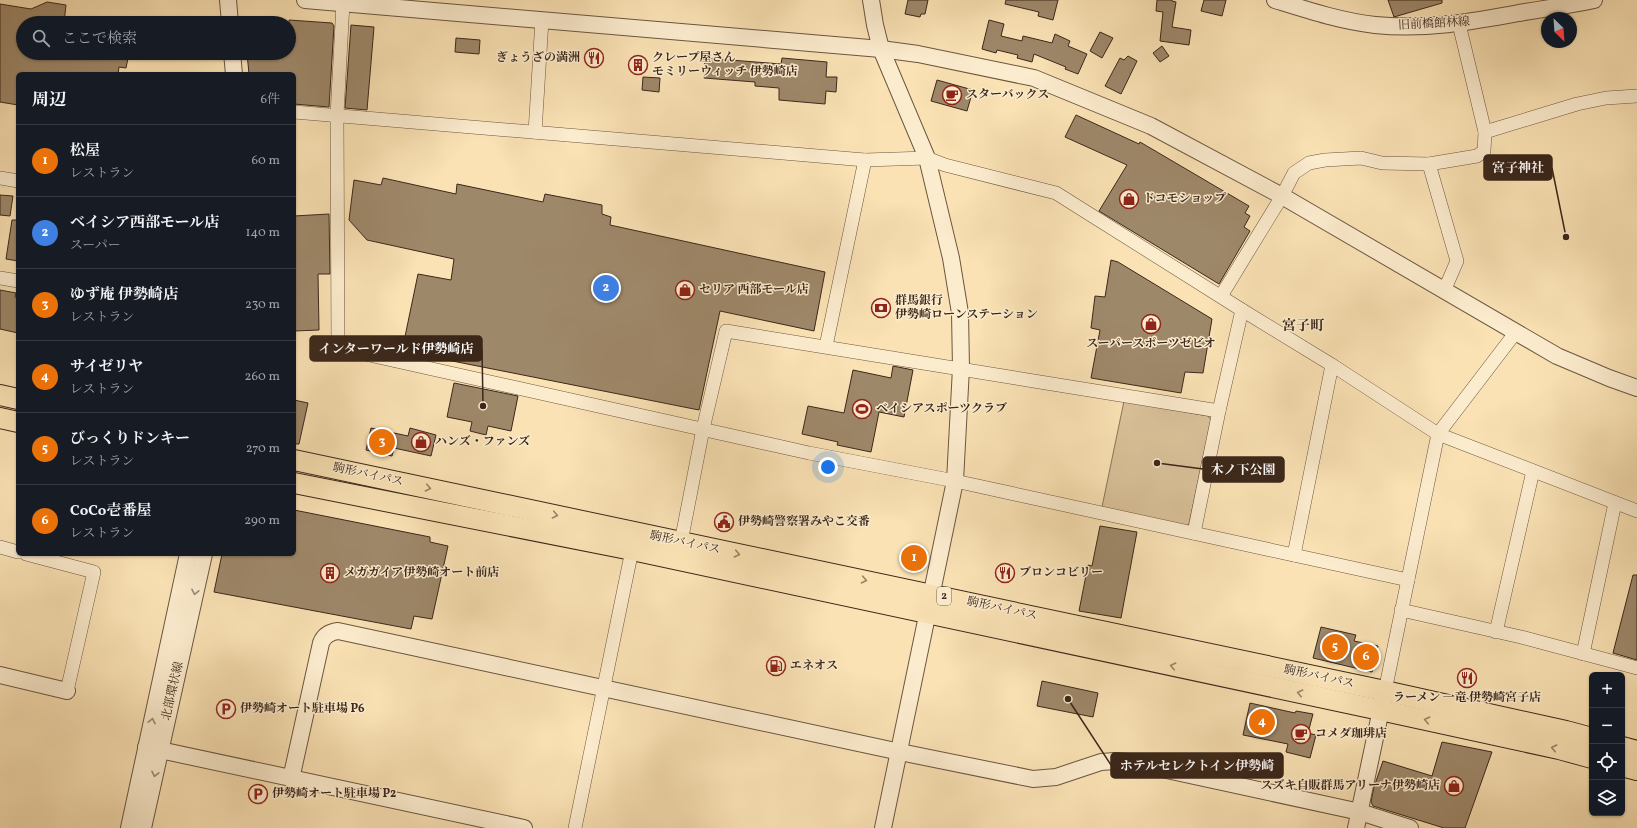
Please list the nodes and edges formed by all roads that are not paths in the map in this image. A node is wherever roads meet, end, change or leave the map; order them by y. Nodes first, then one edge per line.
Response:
1 (228, 0) edge
2 (305, 0) edge
3 (871, 0) edge
4 (1275, 0) edge
5 (1593, 0) edge
6 (343, 4) junction
7 (441, 6) edge
8 (229, 16) edge
9 (542, 20) junction
10 (1459, 24) junction
11 (881, 49) junction
12 (233, 60) edge
13 (234, 72) edge
14 (1637, 96) edge
15 (296, 112) edge
16 (337, 115) junction
17 (535, 132) junction
18 (1485, 132) junction
19 (926, 158) junction
20 (865, 160) junction
21 (1429, 164) junction
22 (0, 178) edge
23 (16, 181) edge
24 (1282, 196) junction
25 (0, 278) edge
26 (16, 281) edge
27 (1444, 291) junction
28 (1221, 296) junction
29 (1242, 310) junction
30 (1516, 332) junction
31 (826, 346) junction
32 (1332, 365) junction
33 (961, 368) junction
34 (1637, 388) edge
35 (0, 395) edge
36 (16, 399) edge
37 (1219, 411) junction
38 (0, 418) edge
39 (16, 422) edge
40 (703, 429) junction
41 (1438, 434) junction
42 (296, 460) edge
43 (1533, 471) junction
44 (955, 481) junction
45 (296, 483) edge
46 (1615, 503) junction
47 (1637, 511) edge
48 (1194, 534) junction
49 (681, 542) junction
50 (0, 547) edge
51 (632, 550) junction
52 (16, 551) edge
53 (1294, 555) junction
54 (34, 556) edge
55 (188, 556) edge
56 (203, 556) edge
57 (1408, 580) junction
58 (932, 594) junction
59 (1401, 610) junction
60 (928, 614) junction
61 (1496, 632) junction
62 (1583, 654) junction
63 (1637, 668) edge
64 (0, 675) edge
65 (604, 687) junction
66 (67, 691) joint
67 (1385, 691) junction
68 (1380, 710) junction
69 (1589, 737) edge
70 (1625, 748) edge
71 (153, 749) junction
72 (1637, 751) edge
73 (900, 752) junction
74 (1589, 757) edge
75 (1625, 767) edge
76 (1637, 770) edge
77 (291, 779) junction
78 (1360, 812) junction
79 (129, 828) edge
80 (143, 828) edge
81 (524, 828) edge
82 (575, 828) edge
83 (883, 828) edge
84 (1356, 828) edge
85 (1410, 828) edge

1 - 8 street
2 - 6 street
3 - 11 street
4 - 10 street, 旧前橋館林線
5 - 10 street, 旧前橋館林線
6 - 7 street
6 - 16 street
7 - 9 street
9 - 11 street
9 - 17 street
10 - 18 street
11 - 19 street
11 - 24 street
12 - 13 street
14 - 18 street
15 - 16 street
16 - 17 street
16 - 40 street
17 - 20 street
18 - 21 street
19 - 20 street
19 - 28 street
19 - 33 street
20 - 31 street
21 - 24 street
21 - 27 street
22 - 23 street
24 - 27 street
24 - 28 street
25 - 26 street
27 - 30 street
28 - 29 street
29 - 32 street
29 - 37 street
30 - 34 street
30 - 41 street
31 - 33 street
31 - 40 street
32 - 41 street
32 - 53 street
33 - 37 street
33 - 44 street
35 - 36 main road
37 - 48 street
38 - 39 main road
40 - 44 street
40 - 49 street
41 - 43 street
41 - 57 street
42 -> 49 main road, 駒形バイパス / 2
43 - 46 street
43 - 61 street
44 - 48 street
44 - 58 street
45 - 51 main road, 駒形バイパス / 2
46 - 47 street
46 - 62 street
48 - 53 street
49 -> 58 main road, 駒形バイパス / 2
50 - 52 street
51 - 60 main road, 駒形バイパス / 2
51 - 65 street
53 - 57 street
54 - 66 street
71 -> 55 street, 北部環状線
56 -> 71 street, 北部環状線
57 - 59 street
58 - 60 street
58 - 67 main road, 駒形バイパス / 2
59 - 61 street
59 - 67 street
68 -> 60 main road, 駒形バイパス / 2
60 - 73 street
61 - 62 street
62 - 63 street
64 - 66 street
65 - 73 street
65 - 77 street
65 - 82 street
67 - 68 street
67 - 69 main road, 駒形バイパス / 2
74 -> 68 main road, 駒形バイパス / 2
68 - 78 street
70 - 72 main road
71 - 77 street
71 - 79 street, 北部環状線
71 -> 80 street, 北部環状線
73 - 78 street
73 - 83 street
75 - 76 main road
77 - 81 street
78 - 84 street
78 - 85 street

